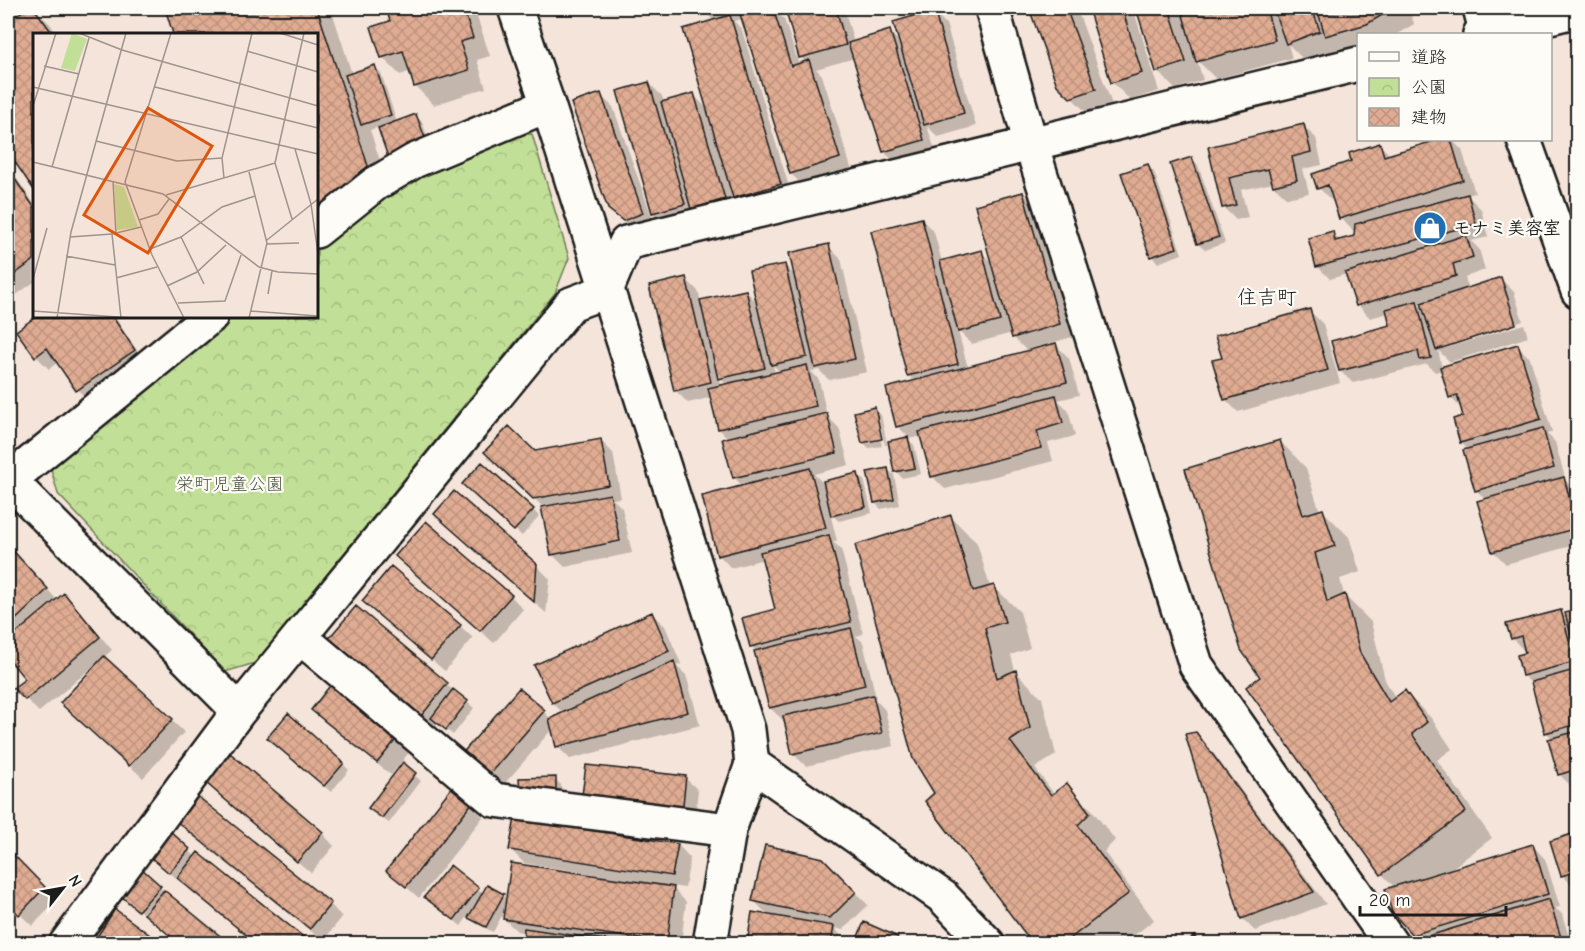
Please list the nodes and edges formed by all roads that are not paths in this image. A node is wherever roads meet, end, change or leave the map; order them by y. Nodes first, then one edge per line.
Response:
1 (515, 8) edge
2 (992, 8) edge
3 (1578, 10) edge
4 (1483, 27) edge
5 (1357, 64) edge
6 (548, 105) junction
7 (1524, 141) edge
8 (1031, 144) junction
9 (318, 229) edge
10 (606, 291) junction
11 (1578, 291) edge
12 (209, 318) edge
13 (8, 480) edge
14 (300, 637) junction
15 (239, 711) junction
16 (752, 764) junction
17 (729, 830) junction
18 (66, 944) edge
19 (710, 944) edge
20 (987, 944) edge
21 (1391, 944) edge

1 - 6 street
2 - 8 street
3 - 4 street
5 - 8 street
6 - 9 street
6 - 10 street
7 - 11 street
8 - 10 street
8 - 21 street
10 - 14 street
10 - 16 street
12 - 13 street
13 - 15 street
14 - 15 street
14 - 17 street
15 - 18 street
16 - 17 street
16 - 20 street
17 - 19 street

